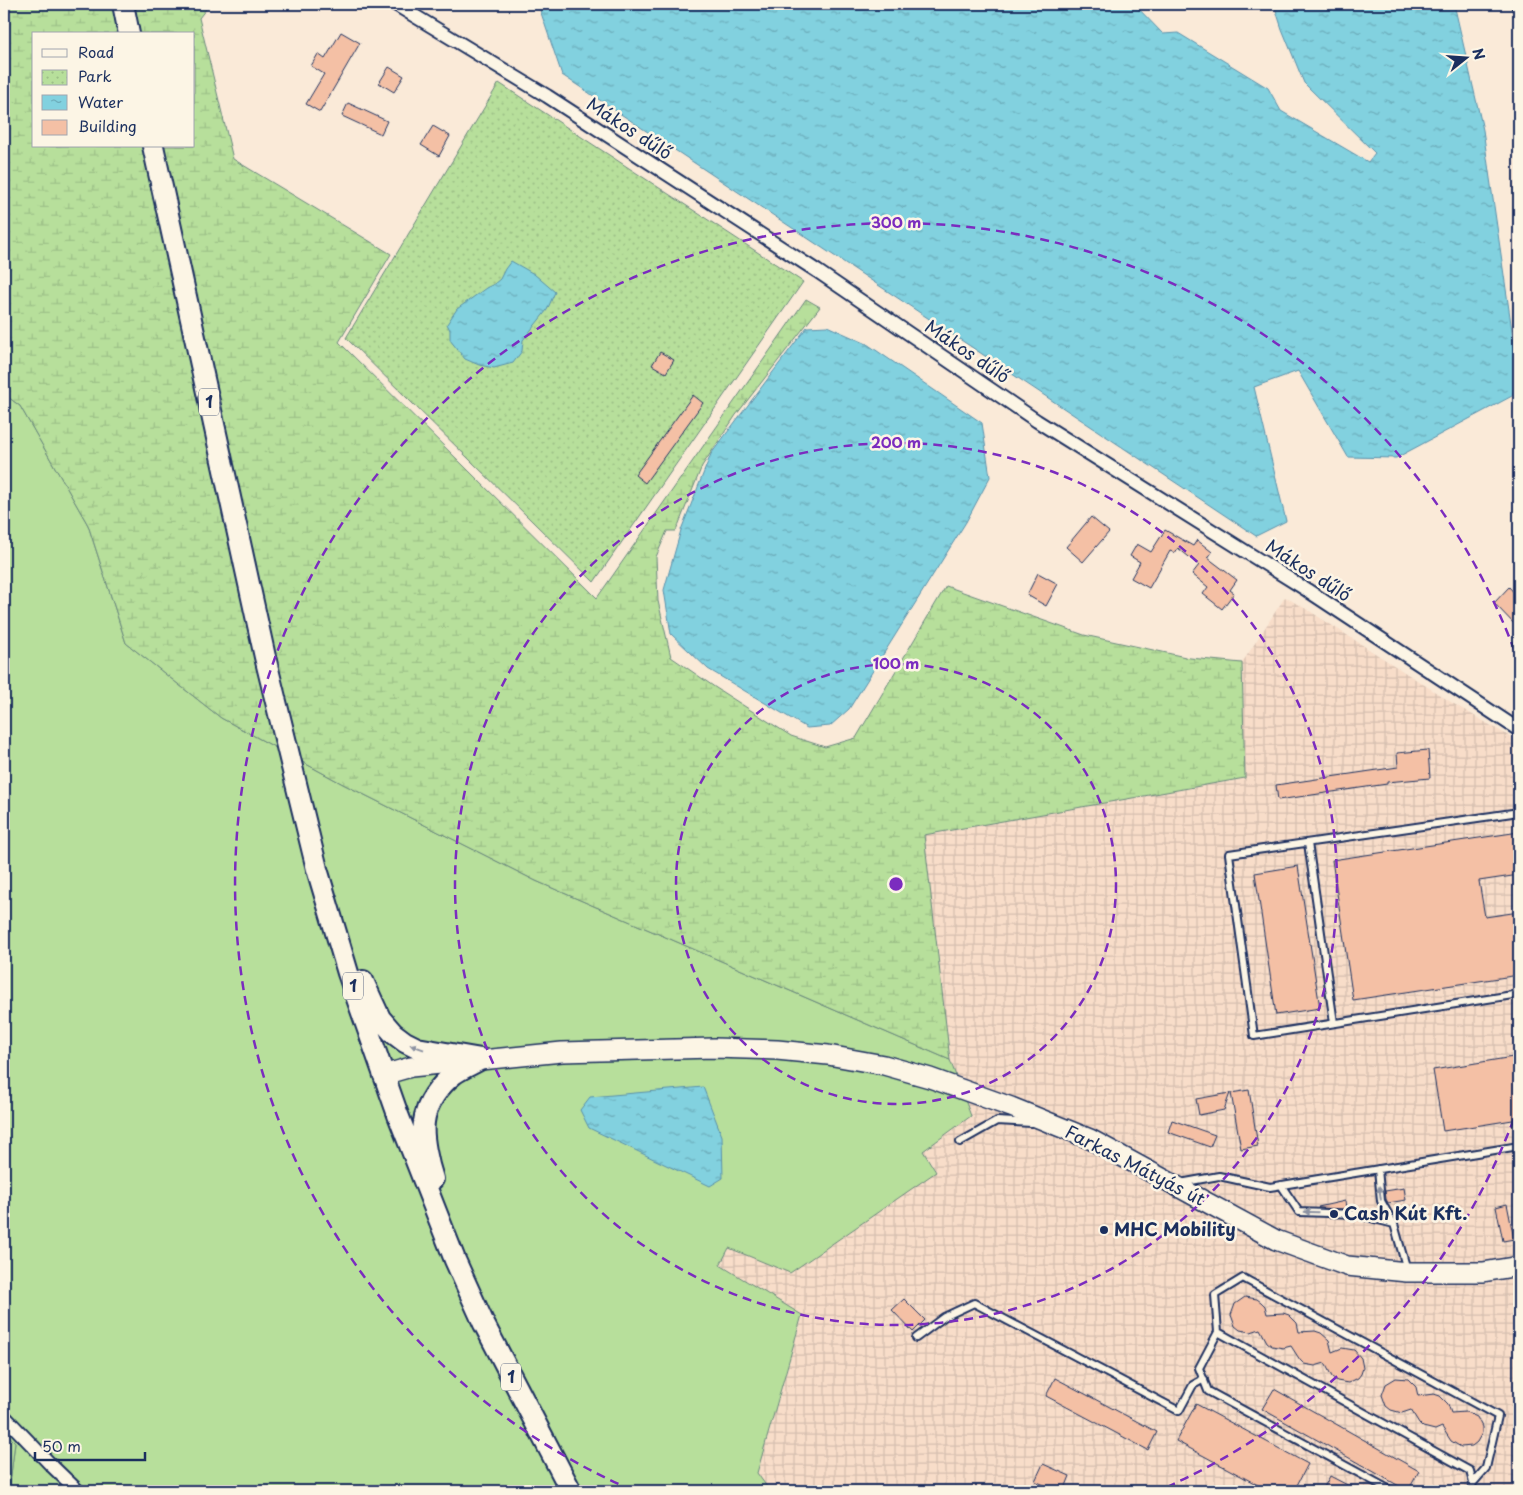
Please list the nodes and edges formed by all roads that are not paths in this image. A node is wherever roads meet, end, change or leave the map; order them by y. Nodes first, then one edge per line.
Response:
1 (122, 4) edge
2 (395, 4) edge
3 (1518, 4) edge
4 (1519, 8) edge
5 (129, 32) edge
6 (153, 148) edge
7 (1519, 730) edge
8 (1519, 812) edge
9 (1308, 843) junction
10 (325, 895) junction
11 (1519, 994) edge
12 (1334, 1023) junction
13 (481, 1059) junction
14 (383, 1075) junction
15 (1052, 1124) junction
16 (960, 1142) dead end
17 (1519, 1146) edge
18 (422, 1164) junction
19 (1378, 1169) junction
20 (1172, 1184) junction
21 (1281, 1185) junction
22 (1394, 1224) junction
23 (1519, 1266) edge
24 (1407, 1272) junction
25 (1218, 1332) junction
26 (916, 1338) dead end
27 (1204, 1379) junction
28 (4, 1416) edge
29 (1473, 1483) junction
30 (78, 1491) edge
31 (571, 1491) edge
32 (1392, 1491) edge
33 (1471, 1491) edge

1 - 5 main road
2 - 7 street, Mákos dűlő
3 - 4 street
6 - 10 main road, 1
8 - 9 lane
9 - 12 lane
9 - 12 lane
13 -> 10 main road
10 - 14 main road, 1
11 - 12 lane
13 - 14 street, Farkas Mátyás út
13 - 15 street, Farkas Mátyás út
13 - 18 main road
14 - 18 main road, 1
15 - 16 lane
15 - 20 street, Farkas Mátyás út
17 - 19 lane
18 - 31 main road, 1
19 - 21 lane
22 -> 19 lane
20 - 21 lane
20 - 24 street, Farkas Mátyás út
22 -> 21 lane
22 - 24 lane
23 - 24 street, Farkas Mátyás út
25 - 27 lane
25 - 29 lane
25 - 29 lane
26 - 27 lane
27 - 32 lane
28 - 30 street
29 - 33 lane

